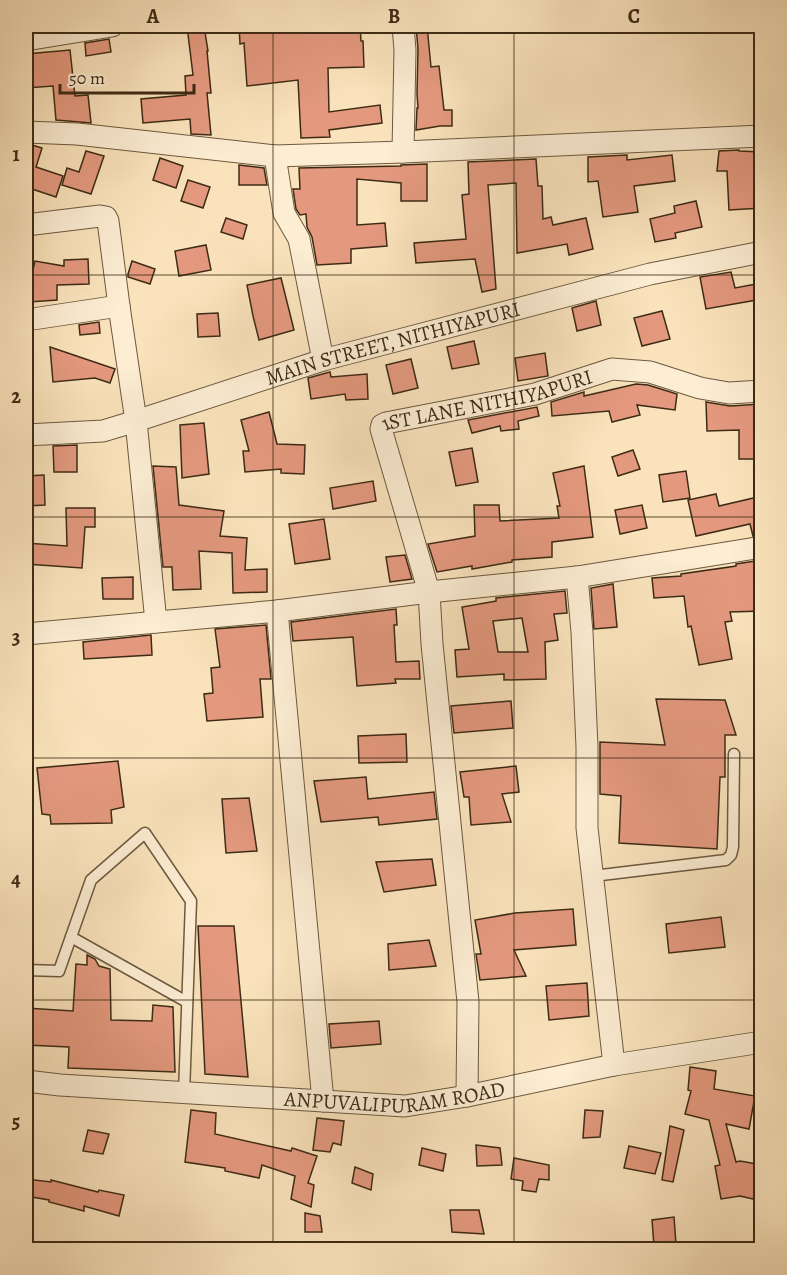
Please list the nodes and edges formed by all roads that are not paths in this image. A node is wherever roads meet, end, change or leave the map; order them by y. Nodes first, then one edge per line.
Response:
1 (112, 26) edge
2 (402, 26) edge
3 (26, 40) edge
4 (26, 132) edge
5 (762, 136) edge
6 (404, 152) junction
7 (274, 156) junction
8 (26, 225) edge
9 (762, 252) edge
10 (119, 306) junction
11 (26, 320) edge
12 (323, 360) junction
13 (762, 391) edge
14 (136, 421) junction
15 (26, 435) edge
16 (762, 547) edge
17 (577, 577) junction
18 (429, 592) junction
19 (277, 611) junction
20 (156, 622) junction
21 (26, 634) edge
22 (734, 754) dead end
23 (593, 876) junction
24 (71, 937) junction
25 (26, 970) edge
26 (188, 1002) junction
27 (762, 1042) edge
28 (614, 1065) junction
29 (26, 1081) edge
30 (184, 1093) junction
31 (467, 1096) junction
32 (323, 1101) junction

1 - 3 street
2 - 6 street
4 - 7 street
5 - 6 street
6 - 7 street
7 - 12 street
8 - 10 street
9 - 12 street, MAIN STREET, NITHIYAPURI
10 - 11 street
10 - 14 street
12 - 14 street, MAIN STREET, NITHIYAPURI
13 - 18 street, 1ST LANE NITHIYAPURI
14 - 15 street, MAIN STREET, NITHIYAPURI
14 - 20 street
16 - 17 street
17 - 18 street
17 - 23 street
18 - 19 street
18 - 31 street
19 - 20 street
19 - 32 street
20 - 21 street
22 - 23 lane
23 - 28 street
24 - 25 lane
24 - 26 lane
24 - 26 lane
26 - 30 lane
27 - 28 street, ANPUVALIPURAM ROAD
28 - 31 street, ANPUVALIPURAM ROAD
29 - 30 street, ANPUVALIPURAM ROAD
30 - 32 street, ANPUVALIPURAM ROAD
31 - 32 street, ANPUVALIPURAM ROAD

